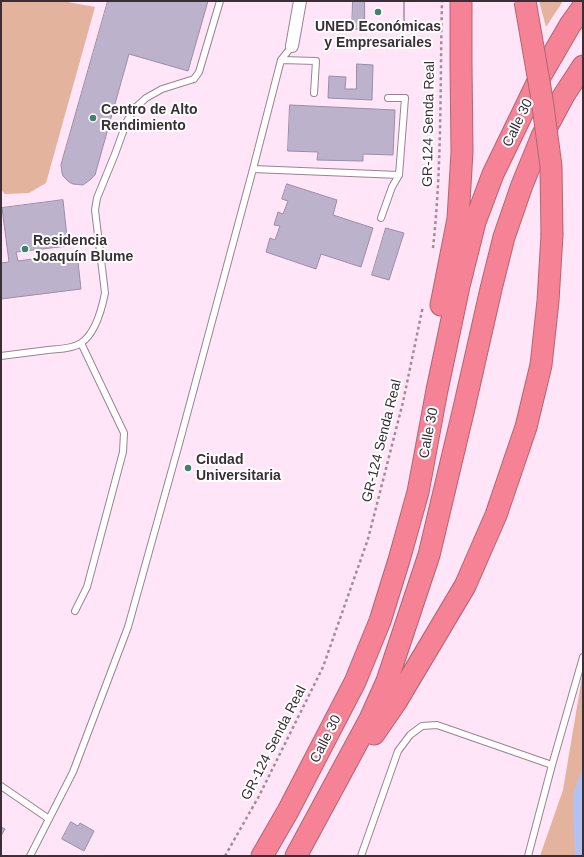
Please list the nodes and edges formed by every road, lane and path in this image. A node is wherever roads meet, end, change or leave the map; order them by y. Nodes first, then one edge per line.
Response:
1 (220, 1) edge
2 (300, 1) edge
3 (442, 1) edge
4 (461, 1) edge
5 (524, 1) edge
6 (583, 7) edge
7 (292, 46) joint
8 (281, 60) junction
9 (583, 66) edge
10 (314, 93) dead end
11 (388, 98) dead end
12 (253, 168) junction
13 (399, 175) junction
14 (381, 218) dead end
15 (433, 251) dead end
16 (424, 303) dead end
17 (81, 343) junction
18 (1, 356) edge
19 (423, 464) junction
20 (75, 611) dead end
21 (583, 657) edge
22 (350, 758) junction
23 (552, 765) junction
24 (1, 786) edge
25 (49, 819) junction
26 (30, 856) edge
27 (225, 856) edge
28 (262, 856) edge
29 (296, 856) edge
30 (361, 856) edge
31 (528, 856) edge

1 - 17 lane
2 - 7 street
3 - 15 path, GR-124 Senda Real
4 - 19 highway
5 - 22 highway, bridge
6 - 19 highway, Calle 30
7 - 8 lane
8 - 10 lane
8 - 12 lane
9 - 22 highway, Calle 30
11 - 13 lane
12 - 13 lane
12 - 25 lane
13 - 14 lane
16 - 27 path, GR-124 Senda Real
17 - 18 lane
17 - 20 lane
19 - 28 highway, Calle 30
21 - 23 lane
22 - 29 highway, Calle 30
23 - 30 lane
23 - 31 lane
24 - 25 lane
25 - 26 lane

